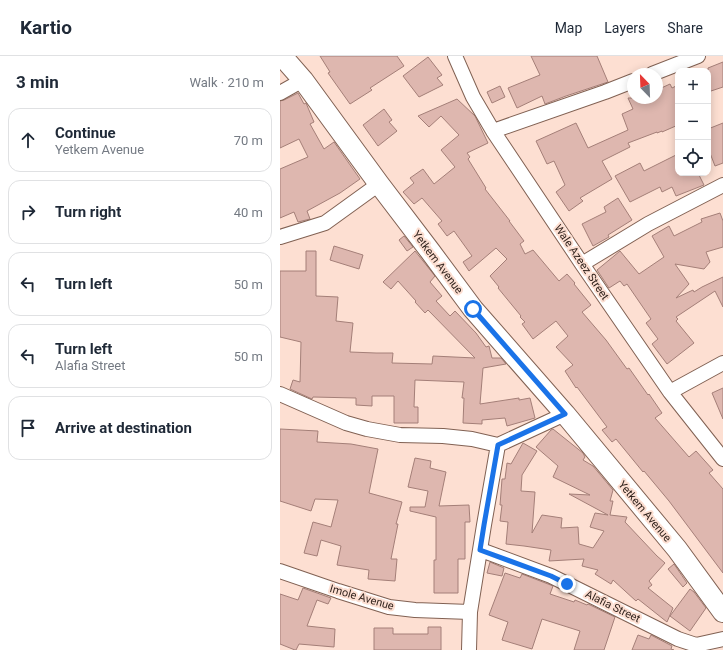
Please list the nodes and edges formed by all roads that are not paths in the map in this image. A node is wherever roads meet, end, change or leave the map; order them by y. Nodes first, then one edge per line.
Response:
1 (282, 56) edge
2 (455, 56) edge
3 (698, 56) edge
4 (663, 70) edge
5 (303, 80) junction
6 (627, 83) edge
7 (280, 93) edge
8 (493, 131) junction
9 (379, 184) junction
10 (723, 185) edge
11 (280, 237) edge
12 (582, 264) junction
13 (723, 363) edge
14 (670, 392) junction
15 (280, 394) edge
16 (565, 414) junction
17 (498, 445) junction
18 (723, 459) edge
19 (480, 550) junction
20 (280, 571) edge
21 (470, 612) junction
22 (723, 612) edge
23 (723, 639) edge
24 (469, 650) edge

1 - 5 street, Yetkem Avenue
2 - 8 street, Wale Azeez Street
3 - 4 street
5 - 7 street
5 - 9 street, Yetkem Avenue
6 - 8 street
8 - 12 street, Wale Azeez Street
9 - 11 street
9 - 16 street, Yetkem Avenue
10 - 12 street
12 - 14 street, Wale Azeez Street
13 - 14 street
14 - 18 street, Wale Azeez Street
15 - 17 street
16 - 17 street
16 - 22 street, Yetkem Avenue
17 - 19 street
19 - 21 street
19 - 23 street, Alafia Street
20 - 21 street, Imole Avenue
21 - 24 street

